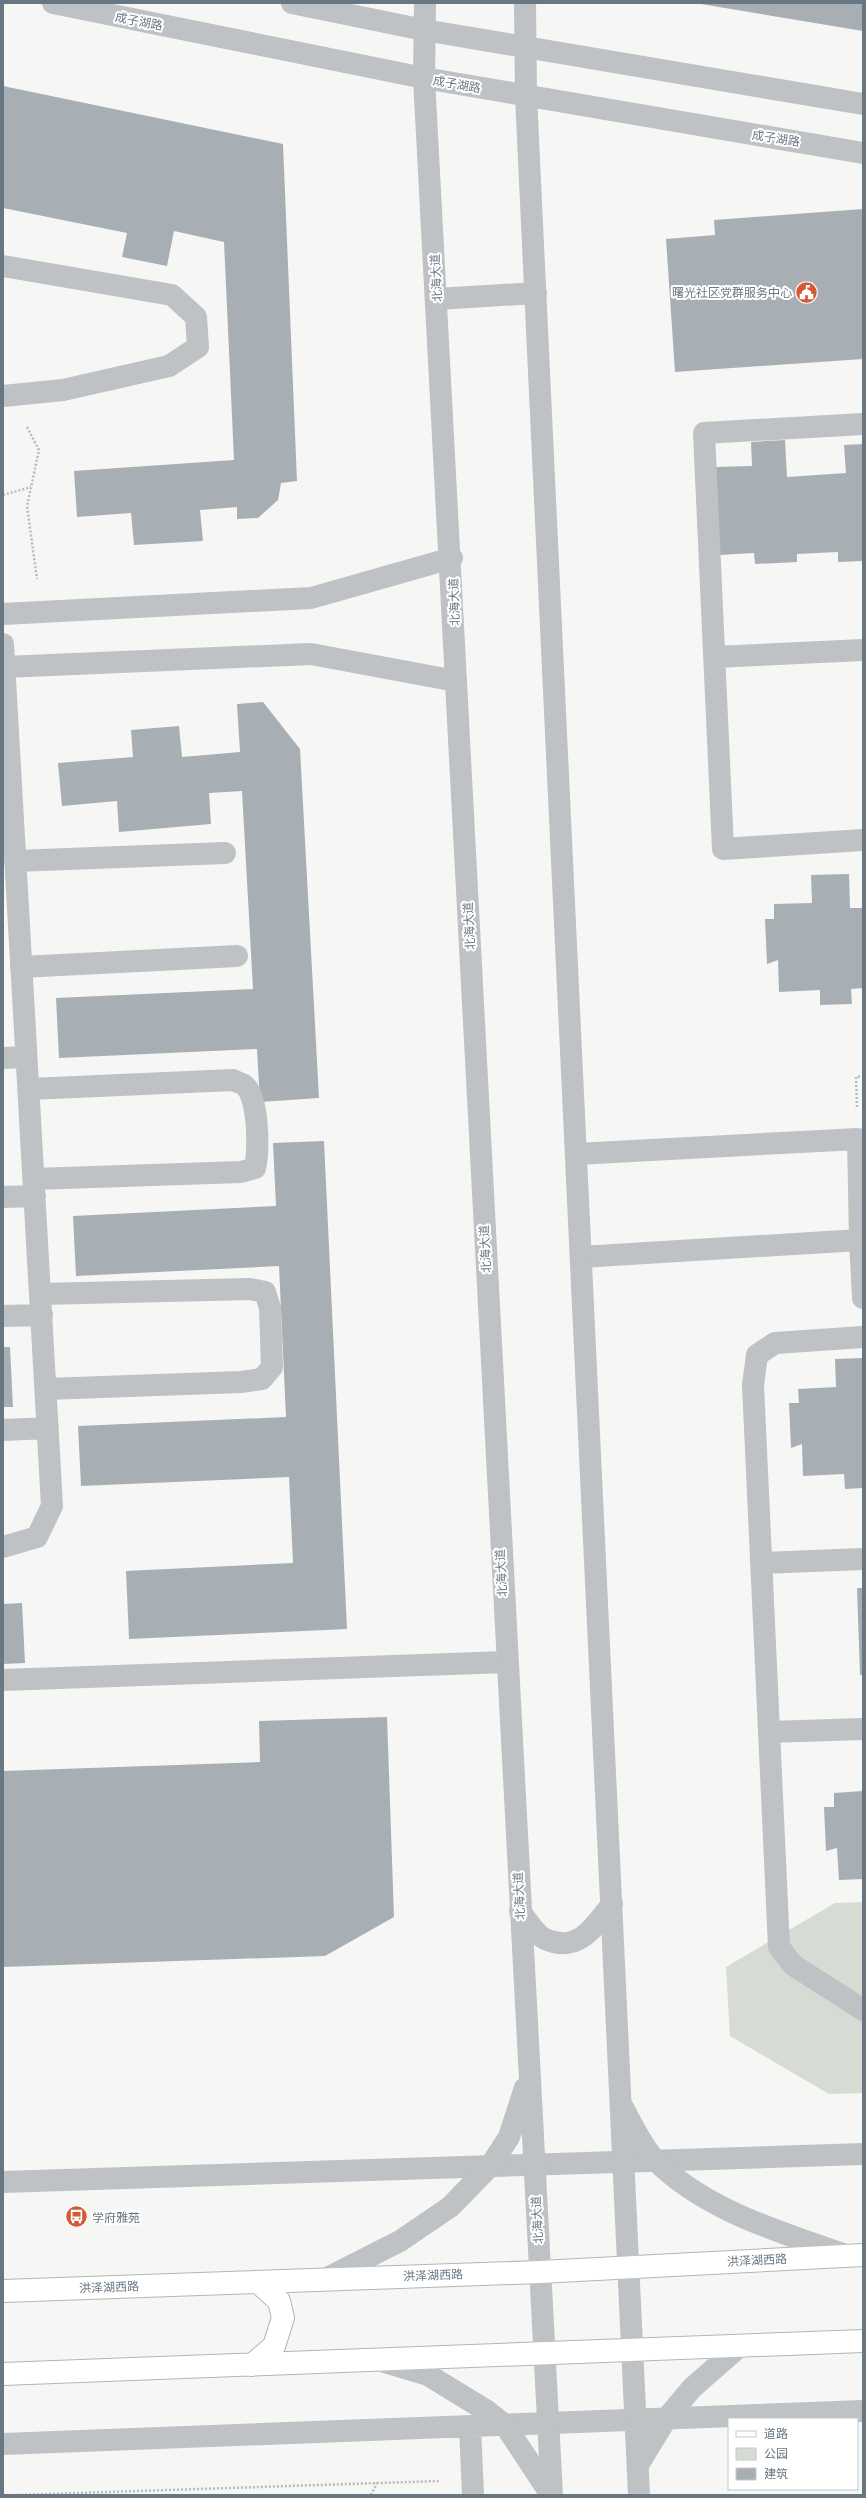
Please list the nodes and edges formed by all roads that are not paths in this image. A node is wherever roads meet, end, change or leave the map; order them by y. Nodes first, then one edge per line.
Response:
1 (53, 3) edge
2 (292, 3) edge
3 (425, 3) edge
4 (525, 3) edge
5 (424, 30) junction
6 (524, 47) junction
7 (424, 78) junction
8 (526, 96) junction
9 (863, 104) edge
10 (863, 153) edge
11 (3, 266) edge
12 (536, 293) junction
13 (437, 299) junction
14 (7, 395) edge
15 (863, 424) edge
16 (452, 558) junction
17 (3, 614) edge
18 (3, 644) edge
19 (863, 650) edge
20 (715, 657) junction
21 (4, 667) junction
22 (456, 681) junction
23 (863, 840) edge
24 (225, 853) dead end
25 (15, 861) junction
26 (238, 956) dead end
27 (21, 967) junction
28 (26, 1057) junction
29 (3, 1058) edge
30 (30, 1089) junction
31 (576, 1154) junction
32 (35, 1188) junction
33 (3, 1197) edge
34 (860, 1240) junction
35 (581, 1257) junction
36 (863, 1298) edge
37 (41, 1304) junction
38 (3, 1316) edge
39 (863, 1338) edge
40 (46, 1389) junction
41 (48, 1428) junction
42 (3, 1430) edge
43 (3, 1547) edge
44 (863, 1559) edge
45 (761, 1564) junction
46 (506, 1662) junction
47 (3, 1680) edge
48 (863, 1729) edge
49 (770, 1732) junction
50 (612, 1904) junction
51 (520, 1911) junction
52 (863, 2010) edge
53 (529, 2077) junction
54 (621, 2105) junction
55 (863, 2154) edge
56 (655, 2160) junction
57 (623, 2161) junction
58 (534, 2164) junction
59 (491, 2165) junction
60 (3, 2182) edge
61 (856, 2256) edge
62 (628, 2266) junction
63 (540, 2272) junction
64 (325, 2279) junction
65 (258, 2282) junction
66 (3, 2291) edge
67 (863, 2341) edge
68 (740, 2346) junction
69 (633, 2351) junction
70 (544, 2355) junction
71 (381, 2361) junction
72 (252, 2365) junction
73 (3, 2374) edge
74 (863, 2411) edge
75 (666, 2419) junction
76 (635, 2420) junction
77 (548, 2424) junction
78 (505, 2425) junction
79 (470, 2427) junction
80 (3, 2444) edge
81 (638, 2465) junction
82 (473, 2487) edge
83 (552, 2495) edge
84 (639, 2495) edge

1 - 7 street, 成子湖路
2 - 5 street
3 - 5 street, 北海大道
4 - 6 street
5 - 6 street
5 - 7 street, 北海大道
6 - 8 street
6 - 9 street
7 - 8 street, 成子湖路
7 - 13 street, 北海大道
8 - 10 street, 成子湖路
8 - 12 street
11 - 14 street
12 - 13 street
12 - 31 street
13 - 16 street, 北海大道
15 - 20 street
16 - 17 street
16 - 22 street, 北海大道
18 - 21 street
19 - 20 street
20 - 23 street
21 - 22 street
21 - 25 street
22 - 46 street, 北海大道
24 - 25 street
25 - 27 street
26 - 27 street
27 - 28 street
28 - 29 street
28 - 30 street
30 - 32 street
30 - 32 street
31 - 34 street
31 - 35 street
32 - 33 street
32 - 37 street
34 - 35 street
34 - 36 street
35 - 50 street
37 - 38 street
37 - 40 street
37 - 40 street
39 - 45 street
40 - 41 street
41 - 42 street
41 - 43 street
44 - 45 street
45 - 49 street
46 - 47 street
46 - 51 street, 北海大道
48 - 49 street
49 - 52 street
50 - 51 street
50 - 54 street
51 - 53 street, 北海大道
53 - 58 street, 北海大道
53 - 59 street
54 - 56 street
54 - 57 street
55 - 56 street
56 - 57 street
56 - 61 street
57 - 58 street
57 - 62 street
58 - 59 street
58 - 63 street, 北海大道
59 - 60 street
59 - 64 street
61 - 62 main road, 洪泽湖西路
62 - 63 main road, 洪泽湖西路
62 - 69 street
63 - 64 main road, 洪泽湖西路
63 - 70 street, 北海大道
64 - 65 main road, 洪泽湖西路
65 - 66 main road, 洪泽湖西路
65 - 72 main road
67 - 68 main road
68 - 69 main road
68 - 75 street
69 - 70 main road
69 - 76 street
70 - 71 main road
70 - 77 street, 北海大道
71 - 72 main road
71 - 78 street
72 - 73 main road
74 - 75 street
75 - 76 street
75 - 81 street
76 - 77 street
76 - 81 street
77 - 78 street
77 - 83 street, 北海大道
78 - 79 street
78 - 83 street
79 - 80 street
79 - 82 street
81 - 84 street

